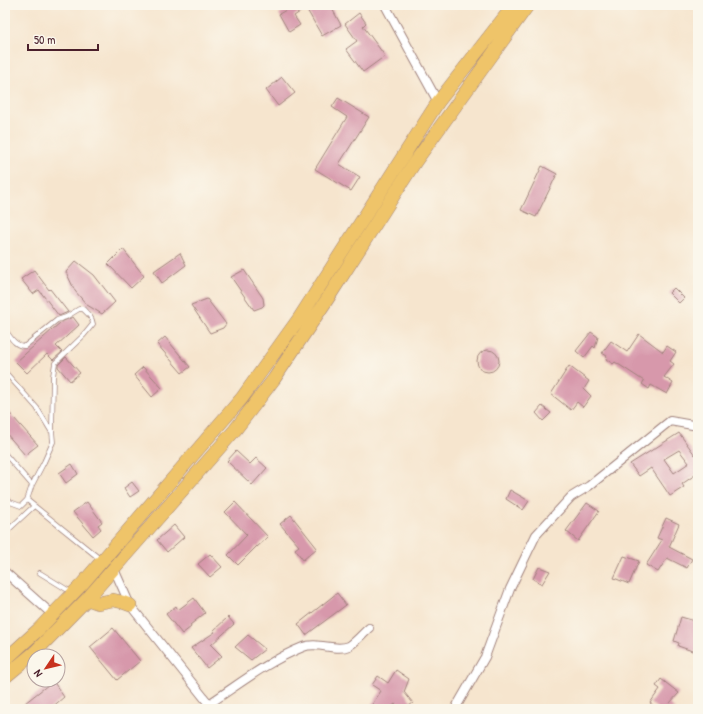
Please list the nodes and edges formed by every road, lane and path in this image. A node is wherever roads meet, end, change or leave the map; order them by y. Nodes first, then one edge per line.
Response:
1 (385, 5) edge
2 (514, 5) edge
3 (528, 5) edge
4 (438, 102) junction
5 (5, 330) edge
6 (5, 372) edge
7 (698, 426) edge
8 (52, 431) junction
9 (5, 454) edge
10 (32, 485) junction
11 (5, 496) edge
12 (27, 500) junction
13 (34, 506) junction
14 (5, 533) edge
15 (102, 561) junction
16 (114, 569) junction
17 (5, 572) edge
18 (40, 573) dead end
19 (73, 594) junction
20 (88, 599) junction
21 (130, 605) junction
22 (52, 615) junction
23 (370, 628) dead end
24 (5, 660) edge
25 (5, 677) edge
26 (211, 706) edge
27 (455, 709) edge

1 - 4 street
2 - 4 main road
3 - 16 main road
4 - 15 main road
5 - 8 lane
6 - 8 lane
7 - 27 street
8 - 10 lane
9 - 10 lane
10 - 12 lane
11 - 12 lane
12 - 13 lane
13 - 14 lane
13 - 15 lane
15 - 19 main road
16 - 20 main road
16 - 21 street
17 - 22 street
18 - 19 lane
19 - 22 main road
20 - 21 main road
20 - 25 main road
21 - 26 street
22 - 24 main road
23 - 26 street

